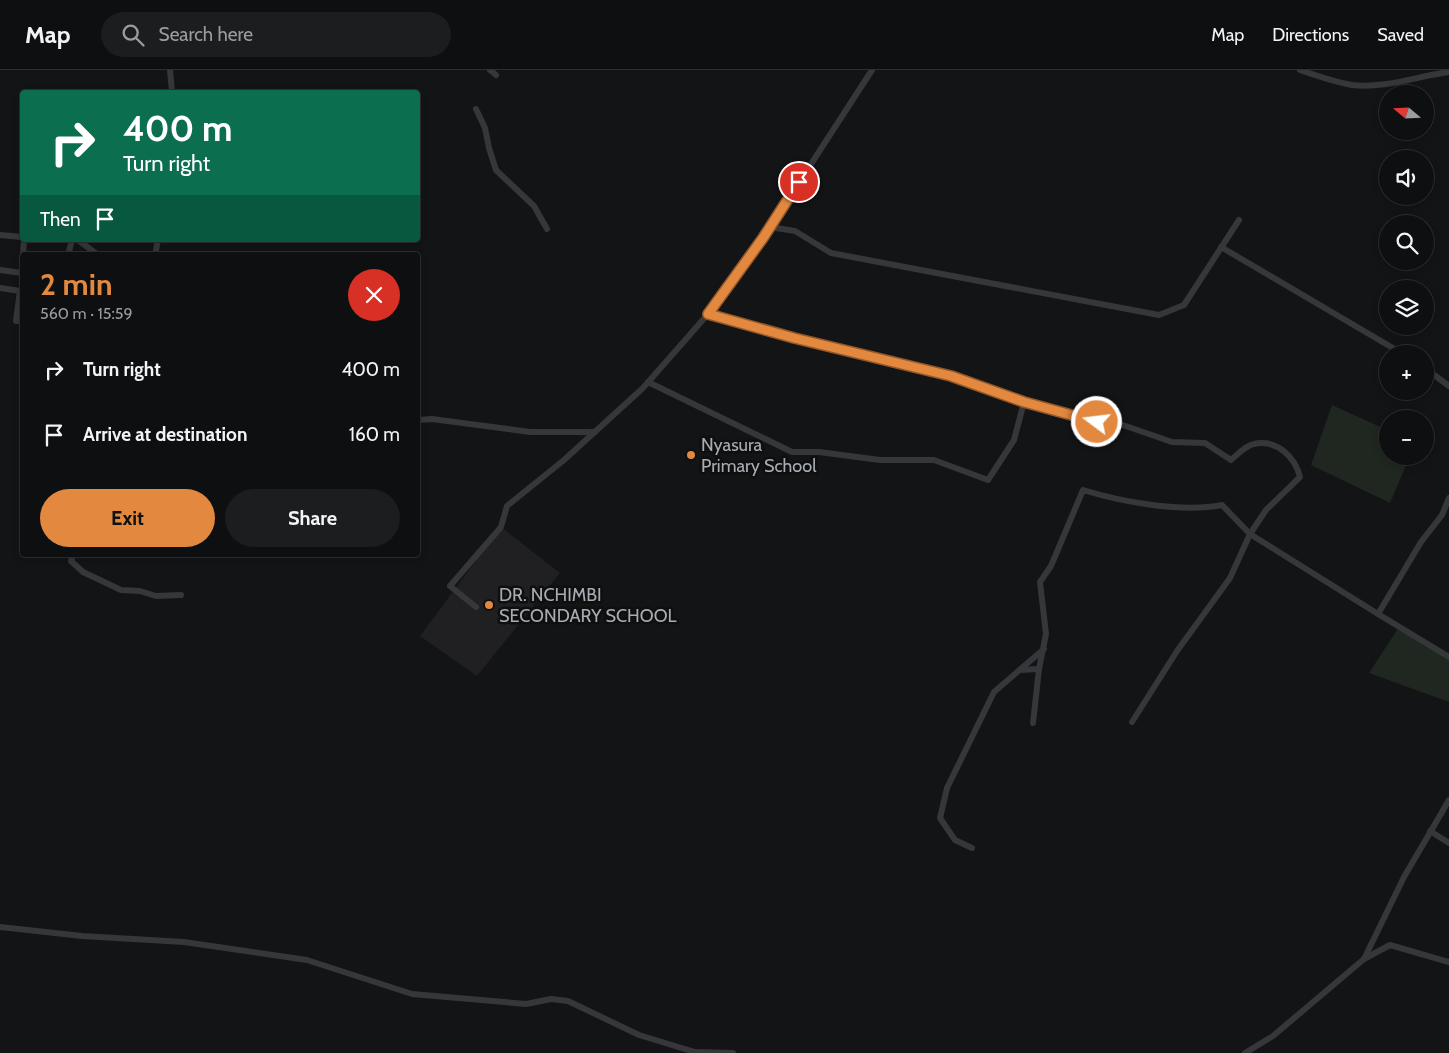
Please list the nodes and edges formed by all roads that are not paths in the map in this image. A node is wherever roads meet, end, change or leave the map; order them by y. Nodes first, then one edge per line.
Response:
1 (170, 70) edge
2 (490, 70) edge
3 (872, 70) edge
4 (1300, 70) edge
5 (1449, 72) edge
6 (496, 75) dead end
7 (172, 90) edge
8 (476, 109) dead end
9 (1239, 220) dead end
10 (770, 227) junction
11 (547, 229) dead end
12 (0, 235) edge
13 (20, 238) edge
14 (81, 242) edge
15 (1221, 247) junction
16 (94, 252) edge
17 (0, 270) edge
18 (20, 272) edge
19 (0, 288) edge
20 (20, 291) edge
21 (20, 291) edge
22 (708, 314) junction
23 (20, 321) edge
24 (1389, 345) edge
25 (1434, 375) edge
26 (648, 382) junction
27 (1449, 386) edge
28 (1024, 402) junction
29 (420, 420) edge
30 (594, 432) junction
31 (1449, 498) edge
32 (1250, 534) junction
33 (72, 557) edge
34 (181, 595) dead end
35 (476, 608) dead end
36 (1378, 614) junction
37 (1044, 649) junction
38 (1449, 657) edge
39 (1039, 669) junction
40 (1020, 670) junction
41 (1132, 722) dead end
42 (1033, 723) dead end
43 (1449, 800) edge
44 (1430, 831) junction
45 (1449, 843) edge
46 (972, 848) dead end
47 (0, 927) edge
48 (1364, 959) junction
49 (1449, 962) edge
50 (733, 1053) edge
51 (1245, 1053) edge

1 - 7 street
2 - 6 street
3 - 10 street
4 - 5 street
8 - 11 street
9 - 15 street
10 - 15 street
10 - 22 street
12 - 13 street
14 - 16 street
15 - 24 street
17 - 18 street
19 - 20 street
21 - 23 street
22 - 26 street
22 - 28 street
25 - 27 street
26 - 28 street
26 - 30 street
28 - 32 street
29 - 30 street
30 - 35 street
31 - 36 street
32 - 36 street
32 - 37 street
32 - 41 street
33 - 34 street
36 - 38 street
37 - 39 street
37 - 40 street
39 - 40 street
39 - 42 street
40 - 46 street
43 - 44 street
44 - 45 street
44 - 48 street
47 - 50 street
48 - 49 street
48 - 51 street

